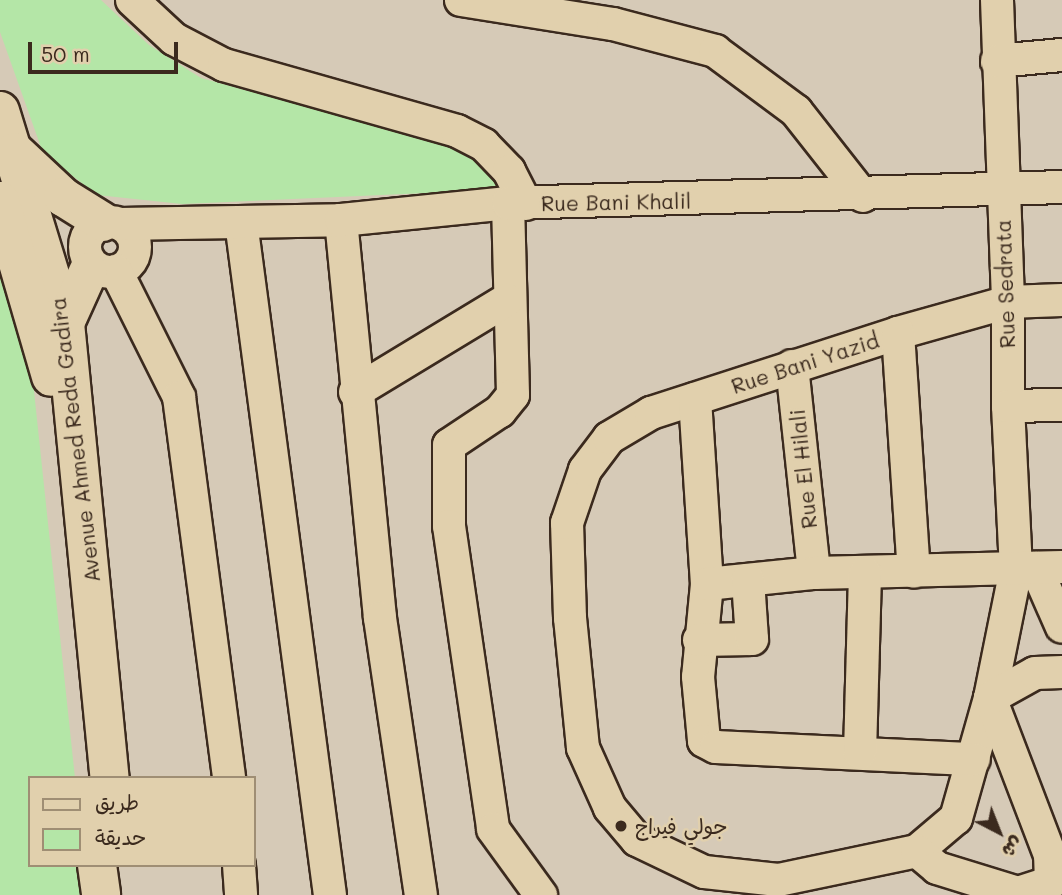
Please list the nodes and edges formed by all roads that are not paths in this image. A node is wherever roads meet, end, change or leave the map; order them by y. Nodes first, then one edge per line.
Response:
1 (132, 0) edge
2 (461, 0) edge
3 (997, 0) edge
4 (617, 12) edge
5 (1062, 55) edge
6 (997, 61) junction
7 (0, 111) edge
8 (11, 147) junction
9 (1062, 187) edge
10 (1002, 191) junction
11 (863, 195) junction
12 (0, 201) edge
13 (517, 204) junction
14 (341, 219) junction
15 (171, 222) junction
16 (241, 222) junction
17 (106, 224) junction
18 (67, 263) junction
19 (507, 300) junction
20 (1062, 300) edge
21 (1008, 302) junction
22 (898, 332) junction
23 (792, 366) junction
24 (355, 392) junction
25 (695, 399) junction
26 (1062, 405) edge
27 (1008, 406) junction
28 (1038, 568) edge
29 (914, 571) junction
30 (814, 573) junction
31 (866, 573) junction
32 (748, 580) junction
33 (707, 584) junction
34 (1062, 628) edge
35 (699, 640) junction
36 (1062, 672) edge
37 (990, 698) junction
38 (860, 753) junction
39 (974, 759) junction
40 (89, 776) edge
41 (110, 776) edge
42 (229, 776) edge
43 (917, 851) junction
44 (97, 867) edge
45 (119, 867) edge
46 (239, 867) edge
47 (101, 895) edge
48 (122, 895) edge
49 (242, 895) edge
50 (330, 895) edge
51 (421, 895) edge
52 (541, 895) edge

1 - 13 street
2 - 4 street
3 - 6 street, Rue Sedrata
4 - 11 street
5 - 6 street
6 - 10 street, Rue Sedrata
7 - 8 main road, Avenue Ahmed Reda Gadira
8 - 17 main road
8 - 18 main road, Avenue Ahmed Reda Gadira
9 - 10 street, Rue Bani Khalil
10 - 11 street, Rue Bani Khalil
10 - 21 street, Rue Sedrata
11 - 13 street, Rue Bani Khalil
12 - 18 main road, Avenue Ahmed Reda Gadira
13 - 14 street, Rue Bani Khalil
13 - 19 street
14 - 16 street, Rue Bani Khalil
14 - 24 street
15 - 16 street, Rue Bani Khalil
15 - 17 street, Rue Bani Khalil
15 - 18 street
16 - 50 street
17 - 18 street
17 - 18 street, Rue Bani Khalil
17 - 18 street
18 - 40 main road, Avenue Ahmed Reda Gadira
18 - 41 main road, Avenue Ahmed Reda Gadira
18 - 42 street
19 - 24 street
19 - 52 street
20 - 21 street, Rue Bani Yazid
21 - 22 street, Rue Bani Yazid
21 - 27 street, Rue Sedrata
22 - 23 street, Rue Bani Yazid
22 - 29 street
23 - 25 street, Rue Bani Yazid
23 - 30 street, Rue El Hilali
24 - 51 street
25 - 33 street
25 - 43 street, Rue Bani Yazid
26 - 27 street
27 - 28 street, Rue Sedrata
28 - 29 street
28 - 34 street
28 - 37 street
29 - 31 street
30 - 31 street
30 - 32 street
31 - 38 street
32 - 33 street
32 - 35 street
33 - 35 street
35 - 38 street
36 - 37 street
37 - 39 street
37 - 43 street
38 - 39 street
39 - 43 street
44 - 47 main road
45 - 48 main road
46 - 49 street

